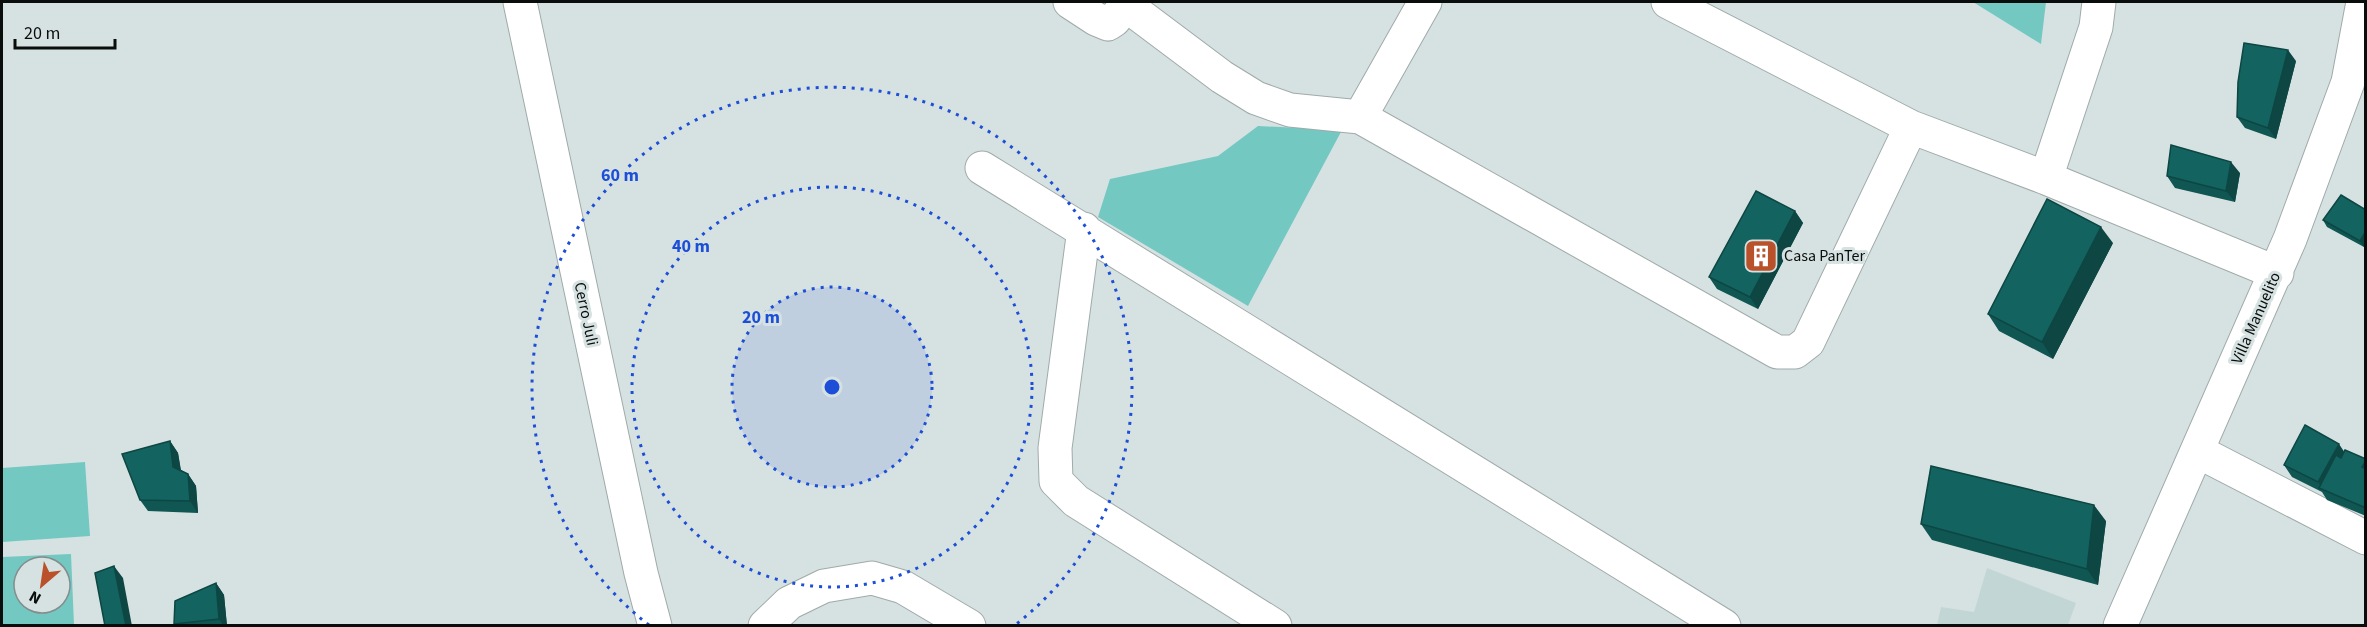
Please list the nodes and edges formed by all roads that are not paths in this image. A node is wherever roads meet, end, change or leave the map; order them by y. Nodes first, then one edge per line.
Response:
1 (520, 2) edge
2 (1071, 2) edge
3 (1425, 2) edge
4 (1668, 2) edge
5 (2099, 2) edge
6 (2363, 2) edge
7 (1126, 3) edge
8 (2366, 48) edge
9 (2357, 86) edge
10 (1360, 117) junction
11 (1911, 127) junction
12 (982, 168) dead end
13 (2046, 178) junction
14 (1084, 229) junction
15 (2277, 273) junction
16 (2197, 451) junction
17 (2366, 538) edge
18 (655, 626) edge
19 (765, 626) edge
20 (969, 626) edge
21 (1275, 626) edge
22 (1724, 626) edge
23 (2120, 626) edge

1 - 18 street, Cerro Juli
2 - 7 street
3 - 10 street
4 - 11 street
5 - 13 street
6 - 9 street, Villa Manuelito
7 - 10 street
8 - 9 street
9 - 15 street, Villa Manuelito
10 - 11 street
11 - 13 street
12 - 14 street
13 - 15 street
14 - 21 street
14 - 22 street
15 - 16 street, Villa Manuelito
16 - 17 street
16 - 23 street, Villa Manuelito
19 - 20 street

